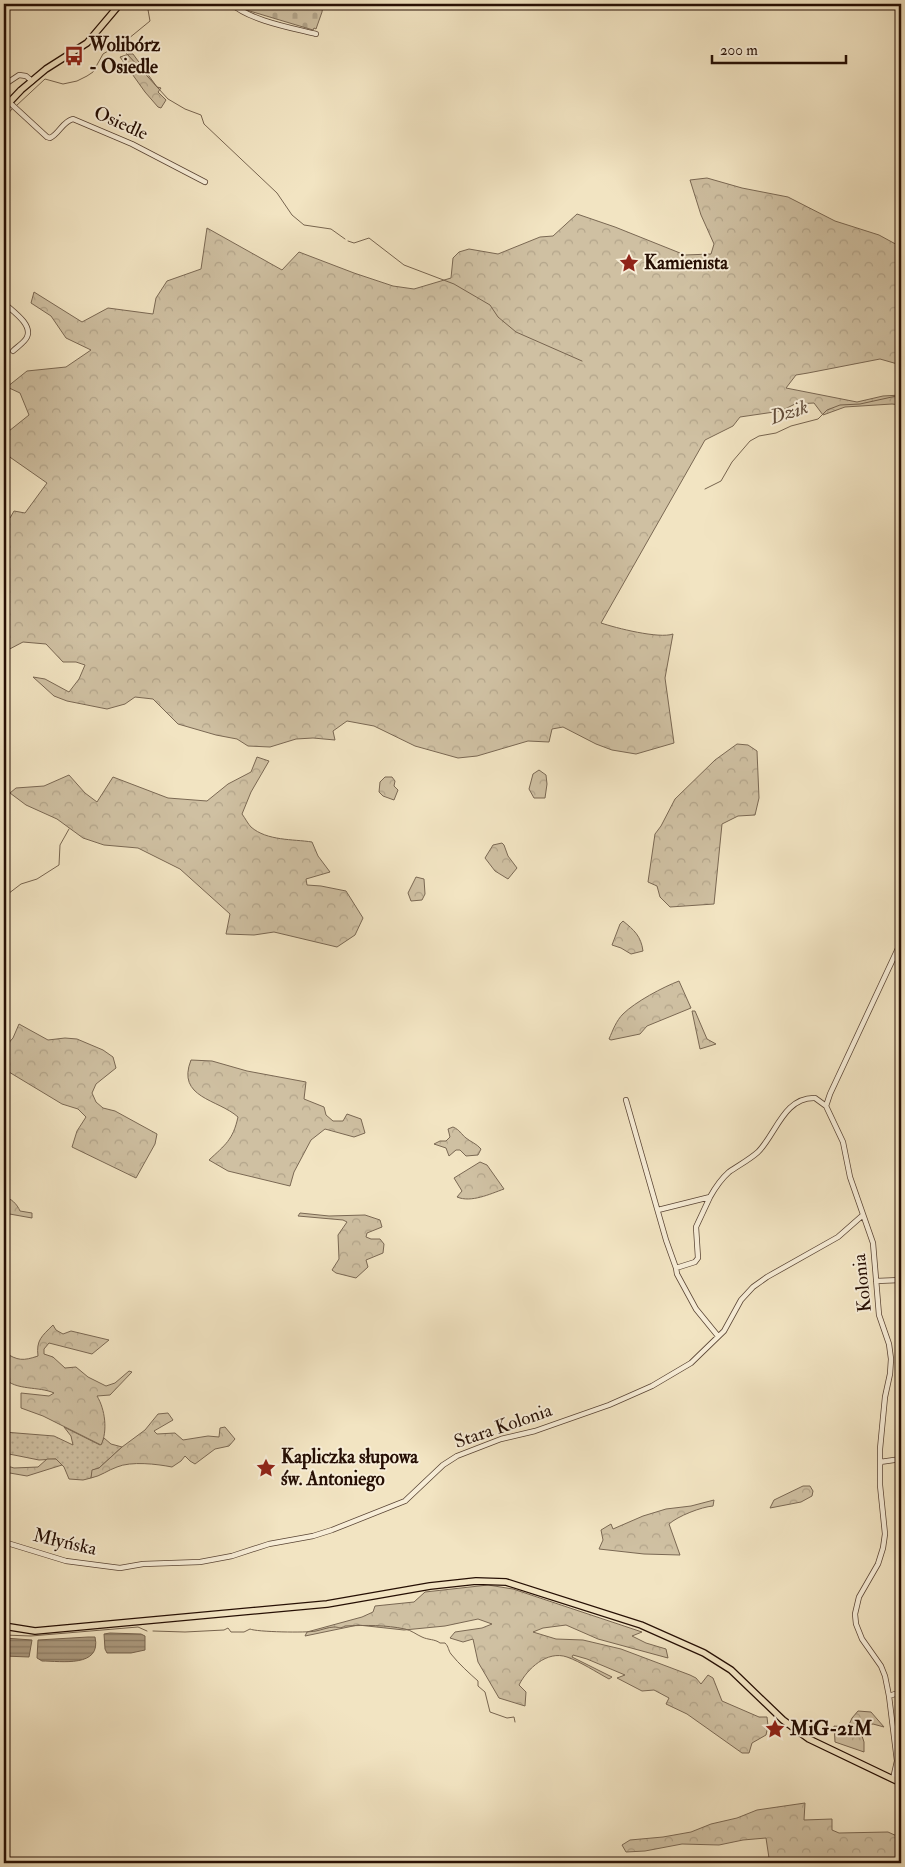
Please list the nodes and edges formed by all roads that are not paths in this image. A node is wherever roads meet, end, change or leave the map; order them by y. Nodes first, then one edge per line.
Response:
1 (120, 4) edge
2 (232, 4) edge
3 (316, 34) dead end
4 (32, 81) junction
5 (4, 85) edge
6 (11, 104) junction
7 (4, 108) edge
8 (205, 182) dead end
9 (4, 303) edge
10 (13, 351) dead end
11 (901, 942) edge
12 (626, 1100) dead end
13 (826, 1106) junction
14 (710, 1197) junction
15 (658, 1210) junction
16 (863, 1215) junction
17 (676, 1268) junction
18 (901, 1280) edge
19 (876, 1281) junction
20 (718, 1336) junction
21 (901, 1459) edge
22 (880, 1462) junction
23 (4, 1542) edge
24 (120, 1568) joint
25 (4, 1625) edge
26 (901, 1694) edge
27 (889, 1696) junction
28 (893, 1779) junction
29 (901, 1783) edge

1 - 4 main road
2 - 3 street
4 - 5 street
4 - 6 main road
6 - 7 main road
6 - 8 street, Osiedle
9 - 10 street
11 - 13 street
12 - 15 street
13 - 14 street, Kolonia
13 - 16 street, Kolonia
14 - 15 street
14 - 17 street
15 - 17 street
16 - 19 street, Kolonia
16 - 20 street, Stara Kolonia
17 - 20 street
18 - 19 street
19 - 22 street, Kolonia
20 - 24 street, Stara Kolonia
21 - 22 street
22 - 27 street, Kolonia
23 - 24 street, Młyńska
25 - 28 main road
26 - 27 street
27 - 28 street, Kolonia
28 - 29 main road

